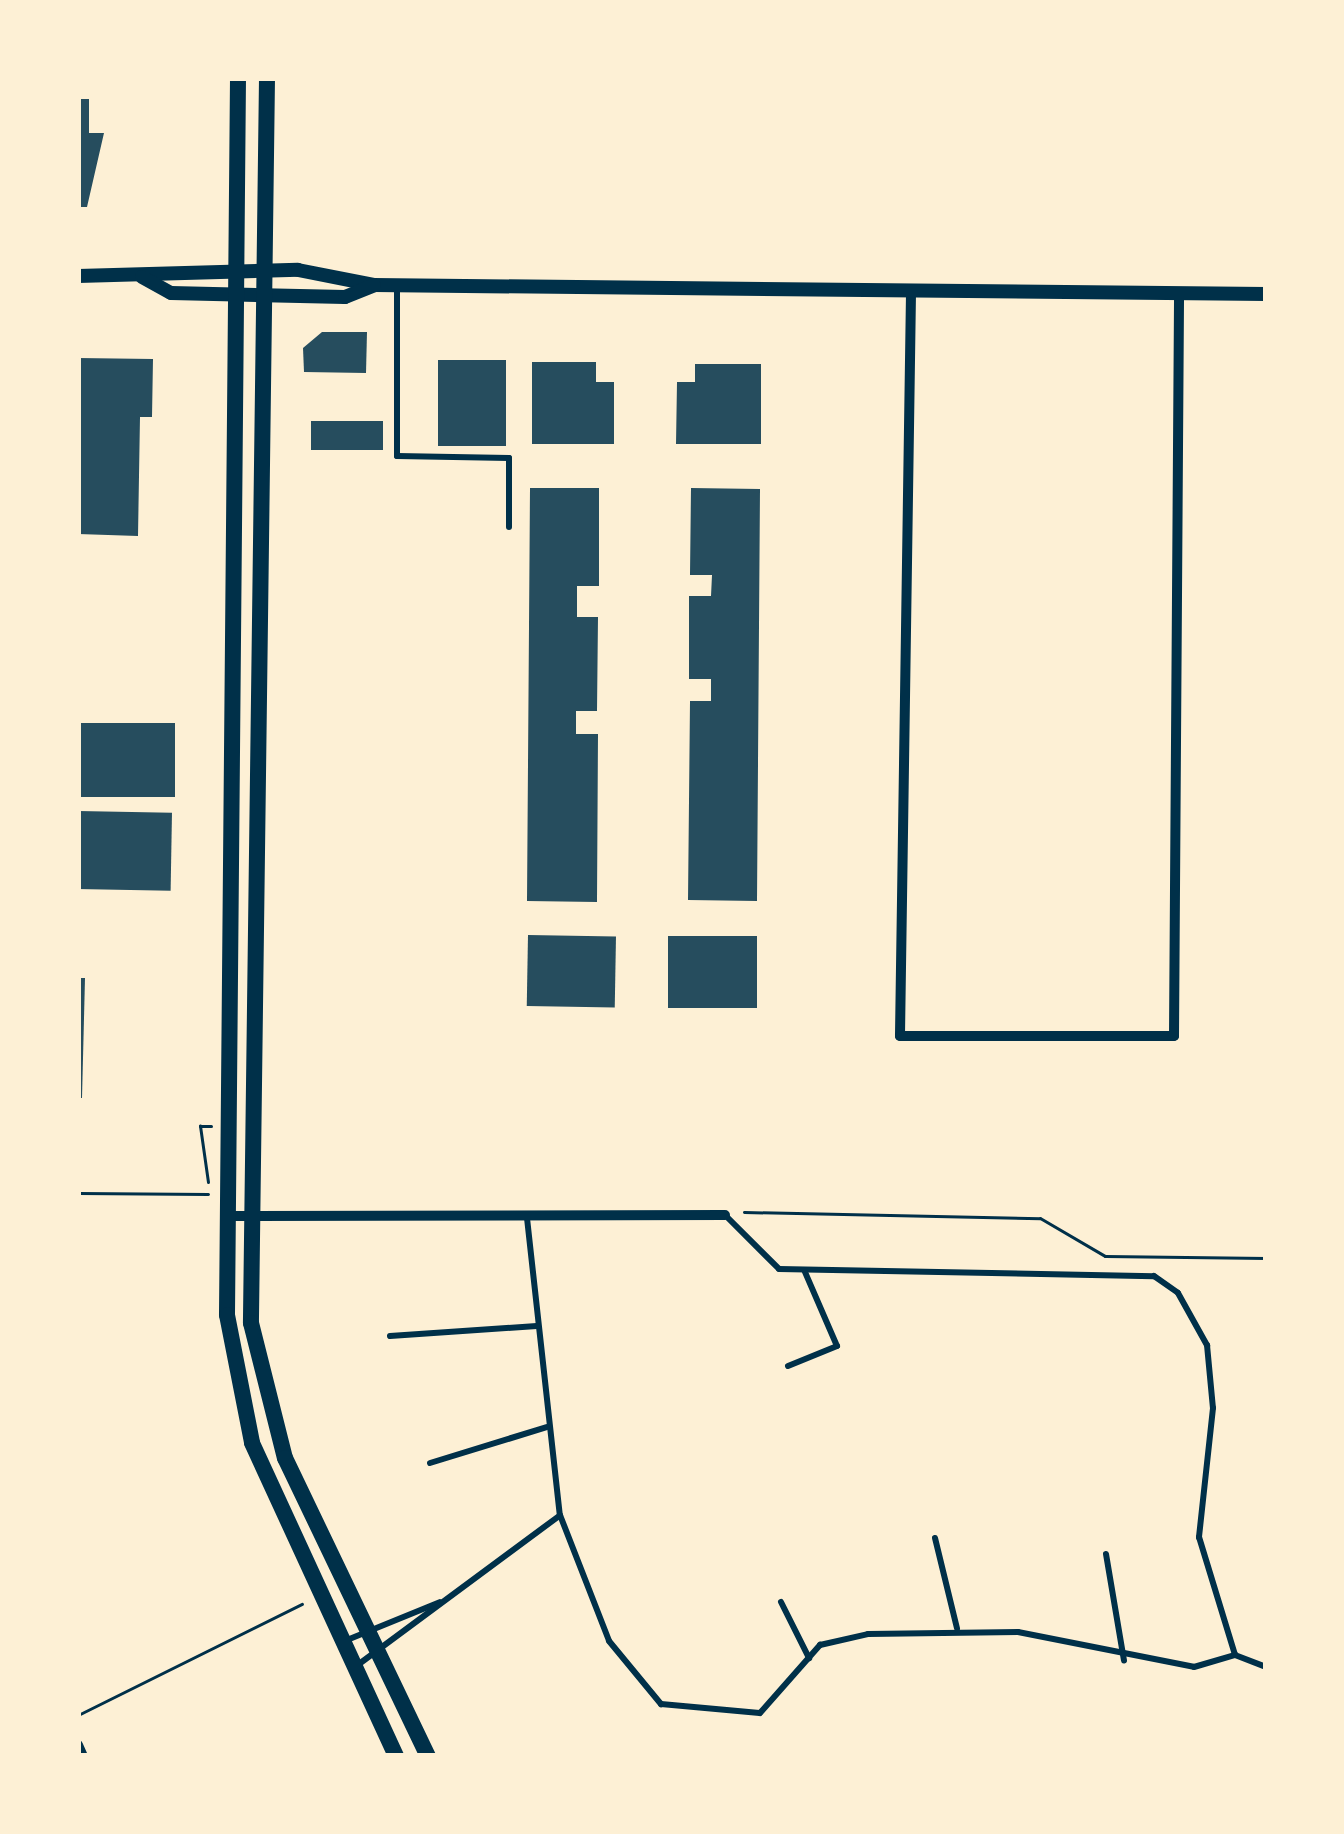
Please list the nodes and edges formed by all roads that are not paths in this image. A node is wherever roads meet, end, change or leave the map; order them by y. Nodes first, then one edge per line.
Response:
1 (238, 78) edge
2 (267, 78) edge
3 (233, 270) junction
4 (268, 270) junction
5 (78, 276) edge
6 (142, 277) junction
7 (374, 285) junction
8 (397, 285) junction
9 (911, 292) junction
10 (1179, 293) junction
11 (1266, 294) edge
12 (233, 295) junction
13 (267, 296) junction
14 (509, 527) dead end
15 (251, 1215) junction
16 (725, 1215) joint
17 (225, 1216) junction
18 (527, 1218) junction
19 (805, 1272) junction
20 (537, 1326) junction
21 (390, 1336) dead end
22 (788, 1366) dead end
23 (547, 1427) junction
24 (430, 1463) dead end
25 (560, 1515) junction
26 (934, 1538) dead end
27 (1106, 1554) dead end
28 (442, 1601) junction
29 (781, 1602) dead end
30 (958, 1628) junction
31 (366, 1629) junction
32 (344, 1642) junction
33 (379, 1654) junction
34 (1235, 1655) junction
35 (810, 1659) junction
36 (1124, 1660) junction
37 (356, 1666) junction
38 (1266, 1666) edge
39 (78, 1744) edge
40 (83, 1756) edge
41 (396, 1756) edge
42 (428, 1756) edge

1 - 3 main road
2 - 4 main road
3 - 4 street
3 - 6 street
3 - 12 main road
4 - 7 street
4 - 13 main road
5 - 6 street
6 - 12 street
7 - 8 street
7 - 13 street
8 - 9 street
8 - 14 lane
9 - 10 street
9 - 10 street
10 - 11 street
12 - 13 street
12 - 17 main road
13 - 15 main road
15 - 17 street
15 - 18 street
15 - 31 main road
16 - 18 street
16 - 19 lane
17 - 32 main road
18 - 20 lane
19 - 22 lane
19 - 34 lane
20 - 21 lane
20 - 23 lane
23 - 24 lane
23 - 25 lane
25 - 28 lane
25 - 35 lane
26 - 30 lane
27 - 36 lane
28 - 31 lane
28 - 33 lane
29 - 35 lane
30 - 35 lane
30 - 36 lane
31 - 32 lane
31 - 33 main road
32 - 37 main road
33 - 37 lane
33 - 42 main road
34 - 36 lane
34 - 38 lane
37 - 41 main road
39 - 40 street

